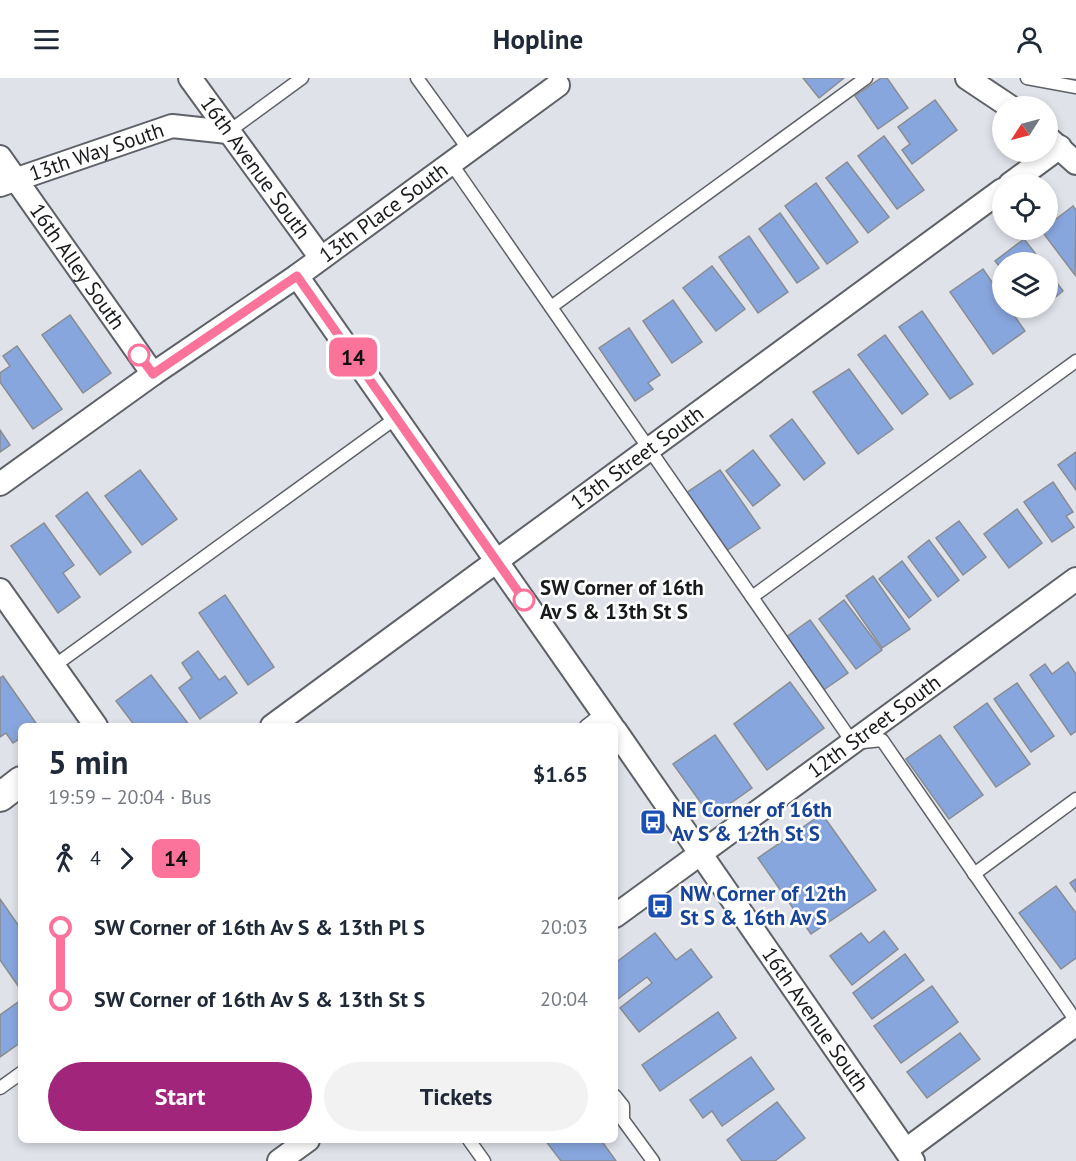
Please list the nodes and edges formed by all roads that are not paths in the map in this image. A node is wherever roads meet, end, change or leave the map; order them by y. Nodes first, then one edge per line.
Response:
1 (190, 78) edge
2 (302, 78) edge
3 (417, 78) edge
4 (866, 78) edge
5 (1027, 78) edge
6 (974, 80) edge
7 (558, 86) dead end
8 (1076, 87) edge
9 (996, 96) edge
10 (228, 132) junction
11 (1061, 149) edge
12 (0, 157) edge
13 (460, 157) junction
14 (1025, 174) edge
15 (8, 182) edge
16 (992, 197) edge
17 (321, 258) junction
18 (297, 276) junction
19 (551, 307) junction
20 (1076, 361) edge
21 (153, 374) junction
22 (396, 418) junction
23 (650, 450) junction
24 (0, 484) edge
25 (497, 562) junction
26 (1076, 579) edge
27 (0, 590) edge
28 (752, 597) junction
29 (54, 666) junction
30 (94, 723) edge
31 (276, 723) edge
32 (603, 723) edge
33 (618, 743) edge
34 (853, 743) junction
35 (18, 783) edge
36 (0, 797) edge
37 (1076, 799) edge
38 (701, 853) junction
39 (974, 874) junction
40 (618, 914) edge
41 (1075, 1018) edge
42 (18, 1075) edge
43 (0, 1088) edge
44 (618, 1101) edge
45 (304, 1143) edge
46 (471, 1143) edge
47 (909, 1156) edge
48 (279, 1161) edge
49 (484, 1161) edge
50 (652, 1161) edge

1 - 10 street, 16th Avenue South
2 - 10 lane
3 - 13 lane
4 - 19 lane
5 - 8 lane
6 - 9 street
7 - 13 street, 13th Place South
10 - 15 street, 13th Way South
10 - 17 street, 16th Avenue South
11 - 14 street
12 - 15 street, 16th Alley South
13 - 17 street, 13th Place South
13 - 19 lane
15 - 21 street, 16th Alley South
16 - 23 street, 13th Street South
17 - 18 street, 13th Place South
18 - 21 street, 13th Place South
18 - 22 street, 16th Avenue South
19 - 23 lane
20 - 28 lane
21 - 24 street, 13th Place South
22 - 25 street, 16th Avenue South
22 - 29 lane
23 - 25 street, 13th Street South
23 - 28 lane
25 - 31 street, 13th Street South
25 - 32 street, 16th Avenue South
26 - 34 street, 12th Street South
27 - 29 street
28 - 34 lane
29 - 30 street
33 - 38 street, 16th Avenue South
34 - 38 street, 12th Street South
34 - 39 lane
35 - 36 street
37 - 39 lane
38 - 40 street, 12th Street South
38 - 47 street, 16th Avenue South
39 - 41 lane
41 - 47 street
42 - 43 lane
44 - 50 lane
45 - 48 street
46 - 49 lane

